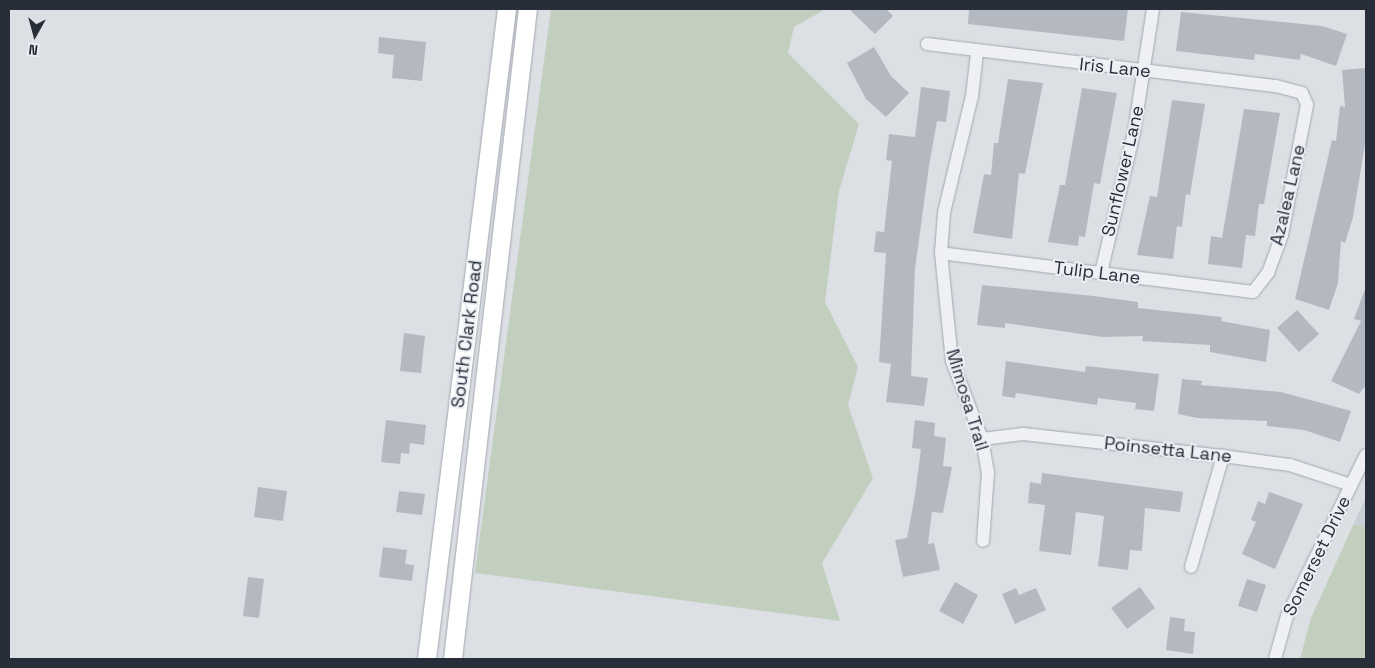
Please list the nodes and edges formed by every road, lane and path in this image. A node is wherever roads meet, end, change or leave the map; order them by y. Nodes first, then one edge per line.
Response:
1 (507, 9) edge
2 (528, 9) edge
3 (1153, 9) edge
4 (927, 44) dead end
5 (977, 53) junction
6 (1145, 71) junction
7 (1302, 93) joint
8 (941, 253) junction
9 (1101, 273) junction
10 (1253, 292) joint
11 (982, 439) junction
12 (1366, 455) edge
13 (1223, 456) junction
14 (1351, 485) junction
15 (984, 541) dead end
16 (1191, 568) dead end
17 (427, 659) edge
18 (453, 659) edge
19 (1275, 659) edge

1 - 17 main road, South Clark Road
2 - 18 main road, South Clark Road
3 - 6 street, Sunflower Lane
4 - 5 street, Iris Lane
5 - 6 street, Iris Lane
5 - 8 street, Mimosa Trail
6 - 7 street, Iris Lane
6 - 9 street, Sunflower Lane
7 - 10 street, Azalea Lane
8 - 9 street, Tulip Lane
8 - 11 street, Mimosa Trail
9 - 10 street, Tulip Lane
11 - 13 street, Poinsetta Lane
11 - 15 street, Mimosa Trail
12 - 14 street, Somerset Drive
13 - 14 street, Poinsetta Lane
13 - 16 street
14 - 19 street, Somerset Drive

